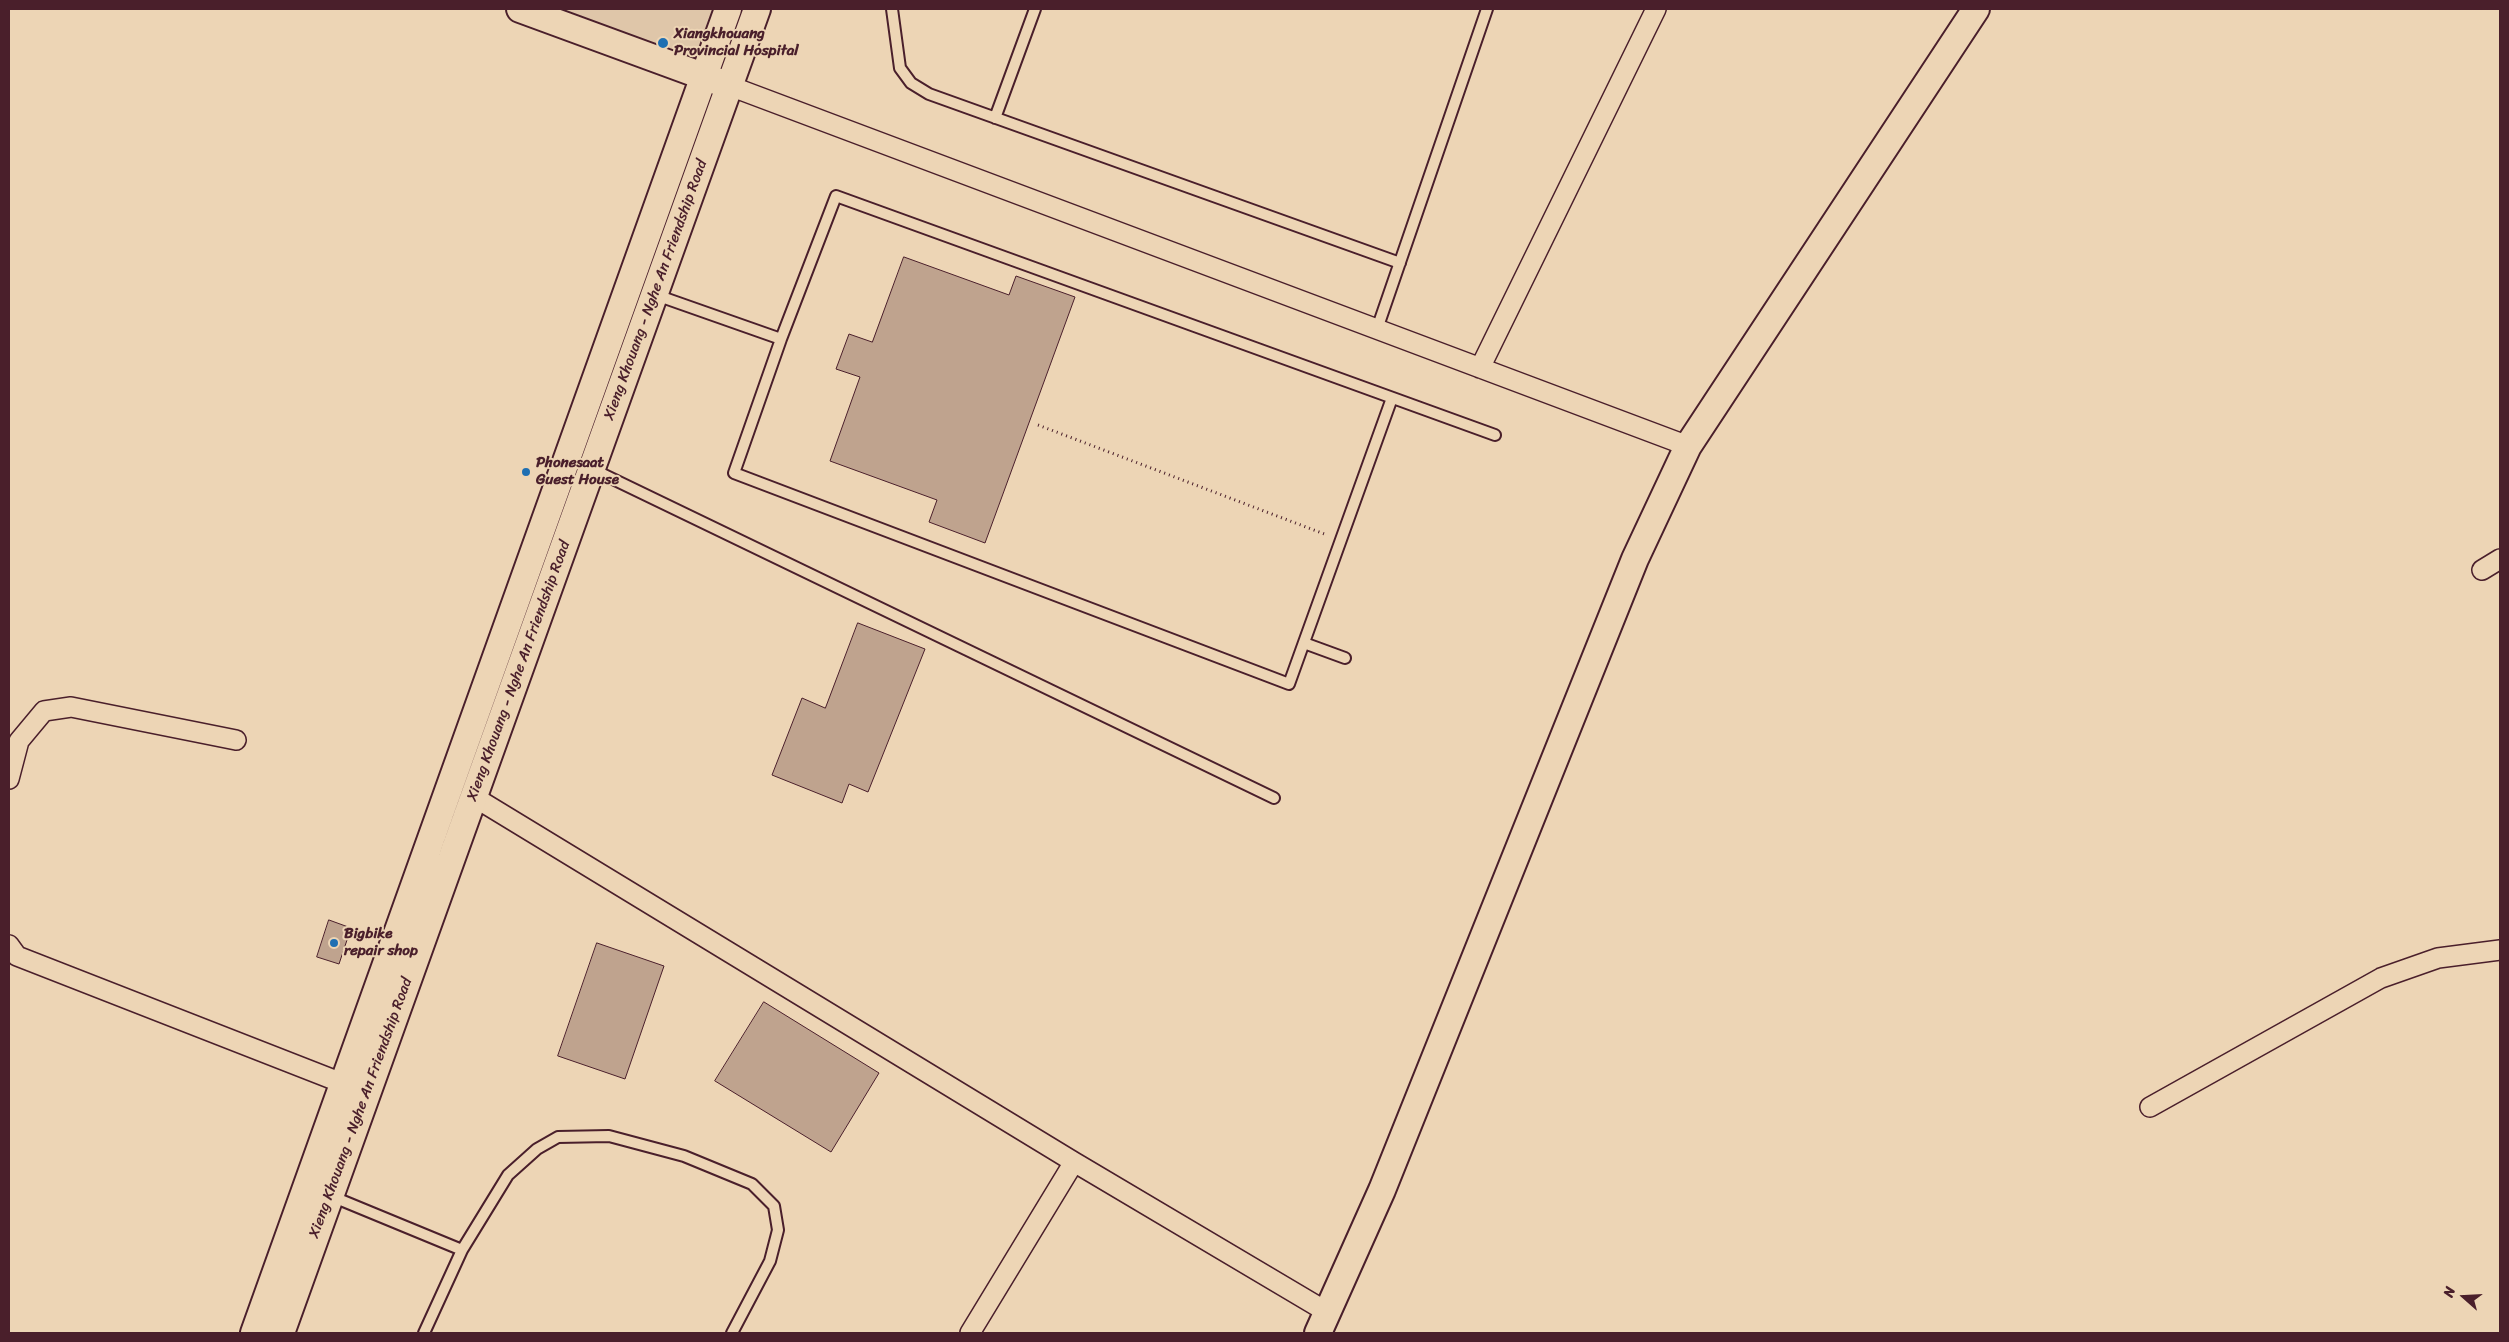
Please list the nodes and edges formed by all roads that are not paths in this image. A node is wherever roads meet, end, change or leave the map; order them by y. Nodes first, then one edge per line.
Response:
1 (520, 9) edge
2 (728, 9) edge
3 (757, 9) edge
4 (892, 9) edge
5 (1035, 9) edge
6 (1487, 9) edge
7 (1656, 9) edge
8 (1971, 10) edge
9 (703, 77) junction
10 (730, 86) junction
11 (995, 118) junction
12 (1400, 263) junction
13 (655, 294) junction
14 (1377, 329) junction
15 (782, 339) junction
16 (1480, 368) junction
17 (1392, 398) junction
18 (1495, 435) dead end
19 (1688, 446) junction
20 (592, 469) junction
21 (2500, 559) edge
22 (2482, 570) dead end
23 (1304, 643) junction
24 (1345, 658) dead end
25 (14, 737) edge
26 (236, 740) dead end
27 (9, 779) edge
28 (448, 787) junction
29 (474, 797) junction
30 (1274, 798) dead end
31 (9, 945) edge
32 (2500, 950) edge
33 (342, 1083) junction
34 (2150, 1107) dead end
35 (1074, 1162) junction
36 (330, 1195) junction
37 (462, 1250) junction
38 (1323, 1323) edge
39 (254, 1333) edge
40 (281, 1333) edge
41 (424, 1333) edge
42 (732, 1333) edge
43 (970, 1333) edge

1 - 9 street
2 - 9 street, Xieng Khouang - Nghe An Friendship Road
3 - 10 street, Xieng Khouang - Nghe An Friendship Road
4 - 11 lane
5 - 11 lane
6 - 12 lane
7 - 16 street
8 - 19 street
9 - 10 street
9 - 28 street, Xieng Khouang - Nghe An Friendship Road
10 - 13 street, Xieng Khouang - Nghe An Friendship Road
10 - 14 street
11 - 12 lane
12 - 14 lane
13 - 15 lane
13 - 20 street, Xieng Khouang - Nghe An Friendship Road
14 - 16 street
15 - 17 lane
15 - 23 lane
16 - 19 street
17 - 18 lane
17 - 23 lane
19 - 38 street
20 - 29 street, Xieng Khouang - Nghe An Friendship Road
20 - 30 lane
21 - 22 street
23 - 24 lane
25 - 26 street
25 - 27 street
28 - 29 street
28 - 33 street, Xieng Khouang - Nghe An Friendship Road
29 - 35 street
29 - 36 street, Xieng Khouang - Nghe An Friendship Road
31 - 33 street
32 - 34 street
33 - 39 street, Xieng Khouang - Nghe An Friendship Road
35 - 38 street
35 - 43 street
36 - 37 lane
36 - 40 street, Xieng Khouang - Nghe An Friendship Road
37 - 41 lane
37 - 42 lane

